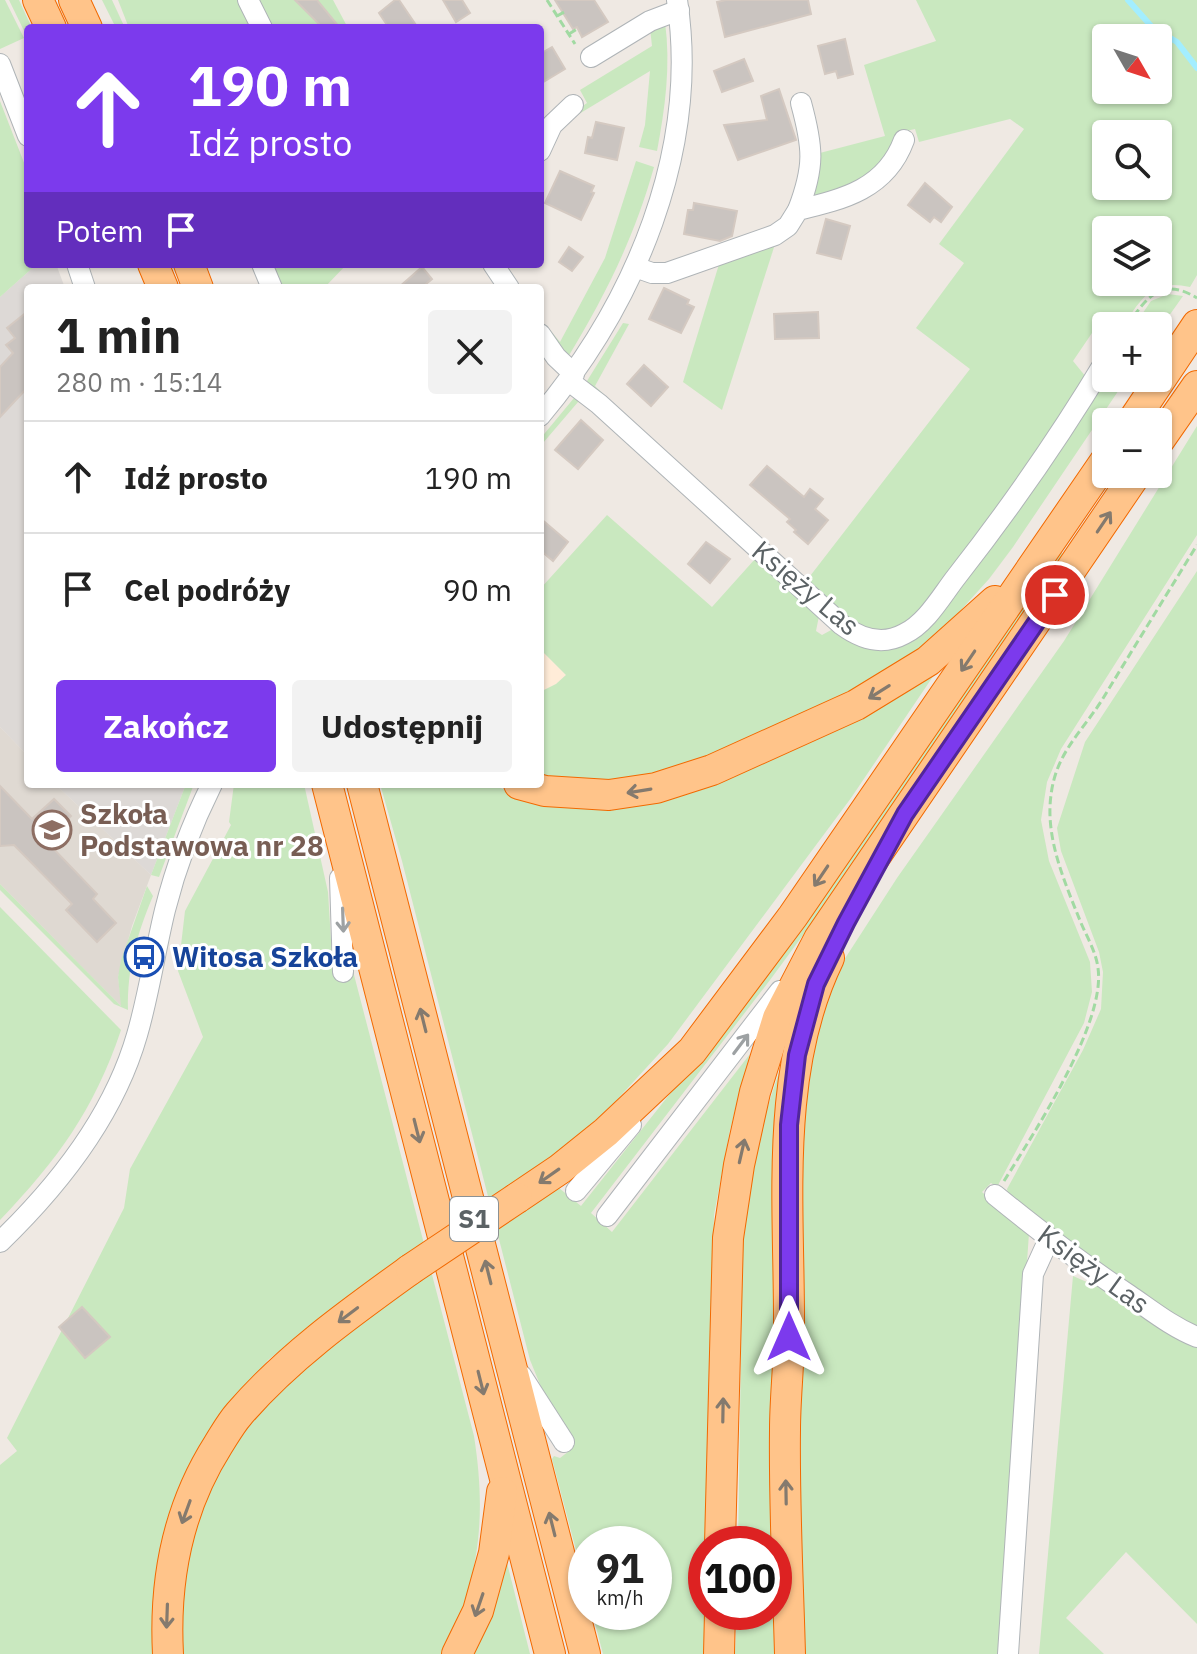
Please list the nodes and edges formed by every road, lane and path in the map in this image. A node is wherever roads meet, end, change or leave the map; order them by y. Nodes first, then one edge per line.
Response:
1 (38, 0) edge
2 (74, 0) edge
3 (248, 0) edge
4 (547, 0) edge
5 (678, 5) edge
6 (566, 11) dead end
7 (557, 16) junction
8 (49, 24) edge
9 (85, 24) edge
10 (260, 24) edge
11 (577, 29) dead end
12 (569, 34) junction
13 (591, 57) joint
14 (0, 64) edge
15 (801, 103) dead end
16 (573, 105) dead end
17 (24, 126) edge
18 (904, 140) dead end
19 (544, 142) edge
20 (798, 210) junction
21 (635, 267) junction
22 (1197, 298) edge
23 (1136, 312) edge
24 (1197, 325) edge
25 (544, 340) edge
26 (571, 377) junction
27 (1092, 382) edge
28 (1195, 389) edge
29 (1142, 408) edge
30 (544, 411) edge
31 (1172, 422) edge
32 (1092, 481) edge
33 (1126, 488) edge
34 (1060, 528) junction
35 (1197, 545) edge
36 (210, 788) edge
37 (328, 788) edge
38 (363, 788) edge
39 (534, 788) edge
40 (336, 814) junction
41 (905, 814) junction
42 (819, 939) junction
43 (343, 972) dead end
44 (692, 1051) junction
45 (576, 1191) dead end
46 (995, 1195) joint
47 (607, 1216) dead end
48 (1049, 1239) junction
49 (0, 1242) edge
50 (1197, 1337) edge
51 (510, 1358) junction
52 (564, 1442) dead end
53 (505, 1474) junction
54 (720, 1526) edge
55 (720, 1630) edge
56 (168, 1654) edge
57 (457, 1654) edge
58 (550, 1654) edge
59 (585, 1654) edge
60 (719, 1654) edge
61 (790, 1654) edge
62 (1008, 1654) edge

1 - 8 highway
2 - 9 highway
3 - 10 street
4 - 7 path
5 - 13 street
5 - 21 street
6 - 7 path
7 - 12 path
11 - 12 path
12 - 13 path
14 - 17 street
15 - 20 street
16 - 19 street
18 - 20 street
20 - 21 street
21 - 26 street
22 - 23 path
24 - 29 highway
25 - 26 street, Księży Las
26 - 27 street, Księży Las
26 - 30 street
28 - 31 highway
32 - 34 highway
41 -> 33 highway
34 -> 39 highway
34 -> 44 highway
35 - 46 path
36 - 49 street
37 - 40 highway, S1
51 -> 38 highway, S1
40 -> 43 street
40 -> 53 highway, S1
41 - 42 highway
61 -> 41 highway
47 -> 42 street
54 -> 42 highway
44 - 45 street
44 -> 56 highway, bridge
46 - 48 street, Księży Las
48 - 50 street, Księży Las
48 - 62 street
51 - 52 street
59 -> 51 highway, S1
53 -> 57 highway
53 - 58 highway, S1
55 - 60 highway

